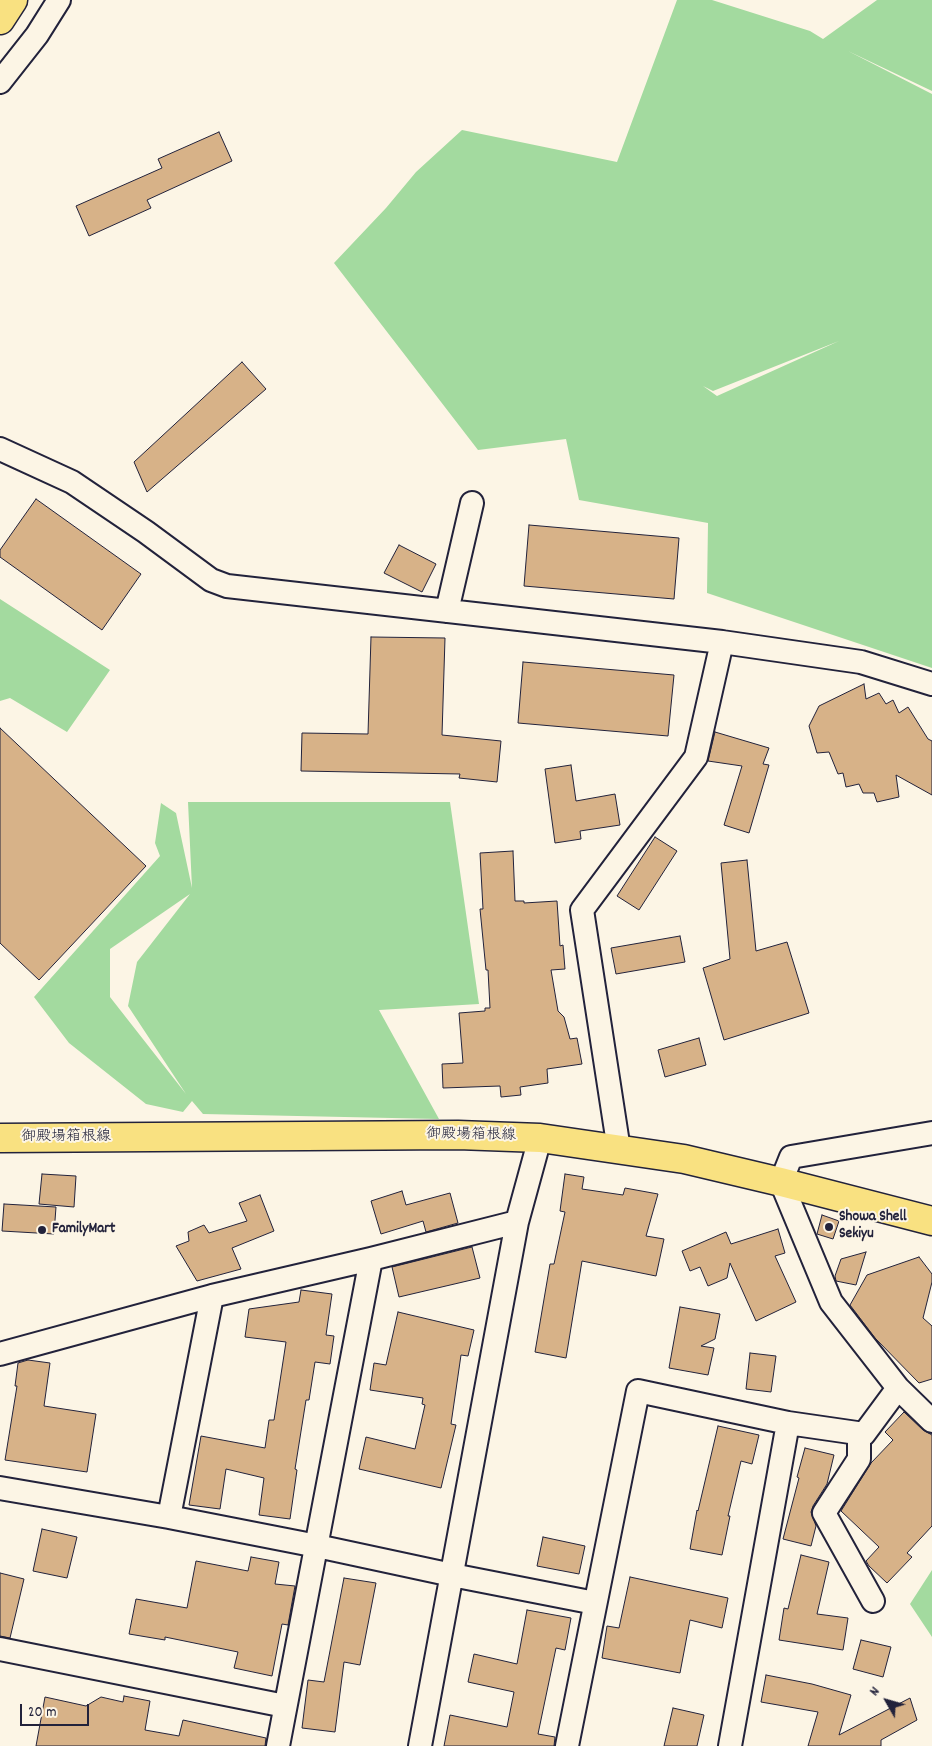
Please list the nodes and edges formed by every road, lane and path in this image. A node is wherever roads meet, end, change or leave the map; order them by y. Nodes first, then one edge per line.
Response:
1 (14, 0) edge
2 (59, 0) edge
3 (0, 20) edge
4 (0, 82) edge
5 (0, 449) edge
6 (472, 503) dead end
7 (447, 611) junction
8 (722, 642) junction
9 (932, 684) edge
10 (932, 1133) edge
11 (0, 1138) edge
12 (540, 1138) junction
13 (619, 1150) junction
14 (781, 1182) junction
15 (932, 1221) edge
16 (517, 1222) junction
17 (371, 1259) junction
18 (212, 1296) junction
19 (0, 1354) edge
20 (898, 1388) junction
21 (932, 1421) edge
22 (788, 1423) junction
23 (859, 1433) junction
24 (0, 1488) edge
25 (169, 1517) junction
26 (317, 1546) junction
27 (452, 1575) junction
28 (873, 1601) dead end
29 (596, 1603) junction
30 (0, 1649) edge
31 (285, 1706) junction
32 (278, 1746) edge
33 (420, 1746) edge
34 (568, 1746) edge
35 (730, 1746) edge

1 - 3 main road
2 - 4 street
5 - 7 street
6 - 7 street
7 - 8 street
8 - 9 street
8 - 13 street
10 - 14 street
11 - 12 main road, 御殿場箱根線
12 - 13 main road, 御殿場箱根線
12 - 16 street
13 - 14 main road, 御殿場箱根線
14 - 15 main road, 御殿場箱根線
14 - 20 street
16 - 17 street
16 - 27 street
17 - 18 street
17 - 26 street
18 - 19 street
18 - 25 street
20 - 21 street
20 - 23 street
22 - 23 street
22 - 29 street
22 - 35 street
23 - 28 street
24 - 25 street
25 - 26 street
26 - 27 street
26 - 31 street
27 - 29 street
27 - 33 street
29 - 34 street
30 - 31 street
31 - 32 street

